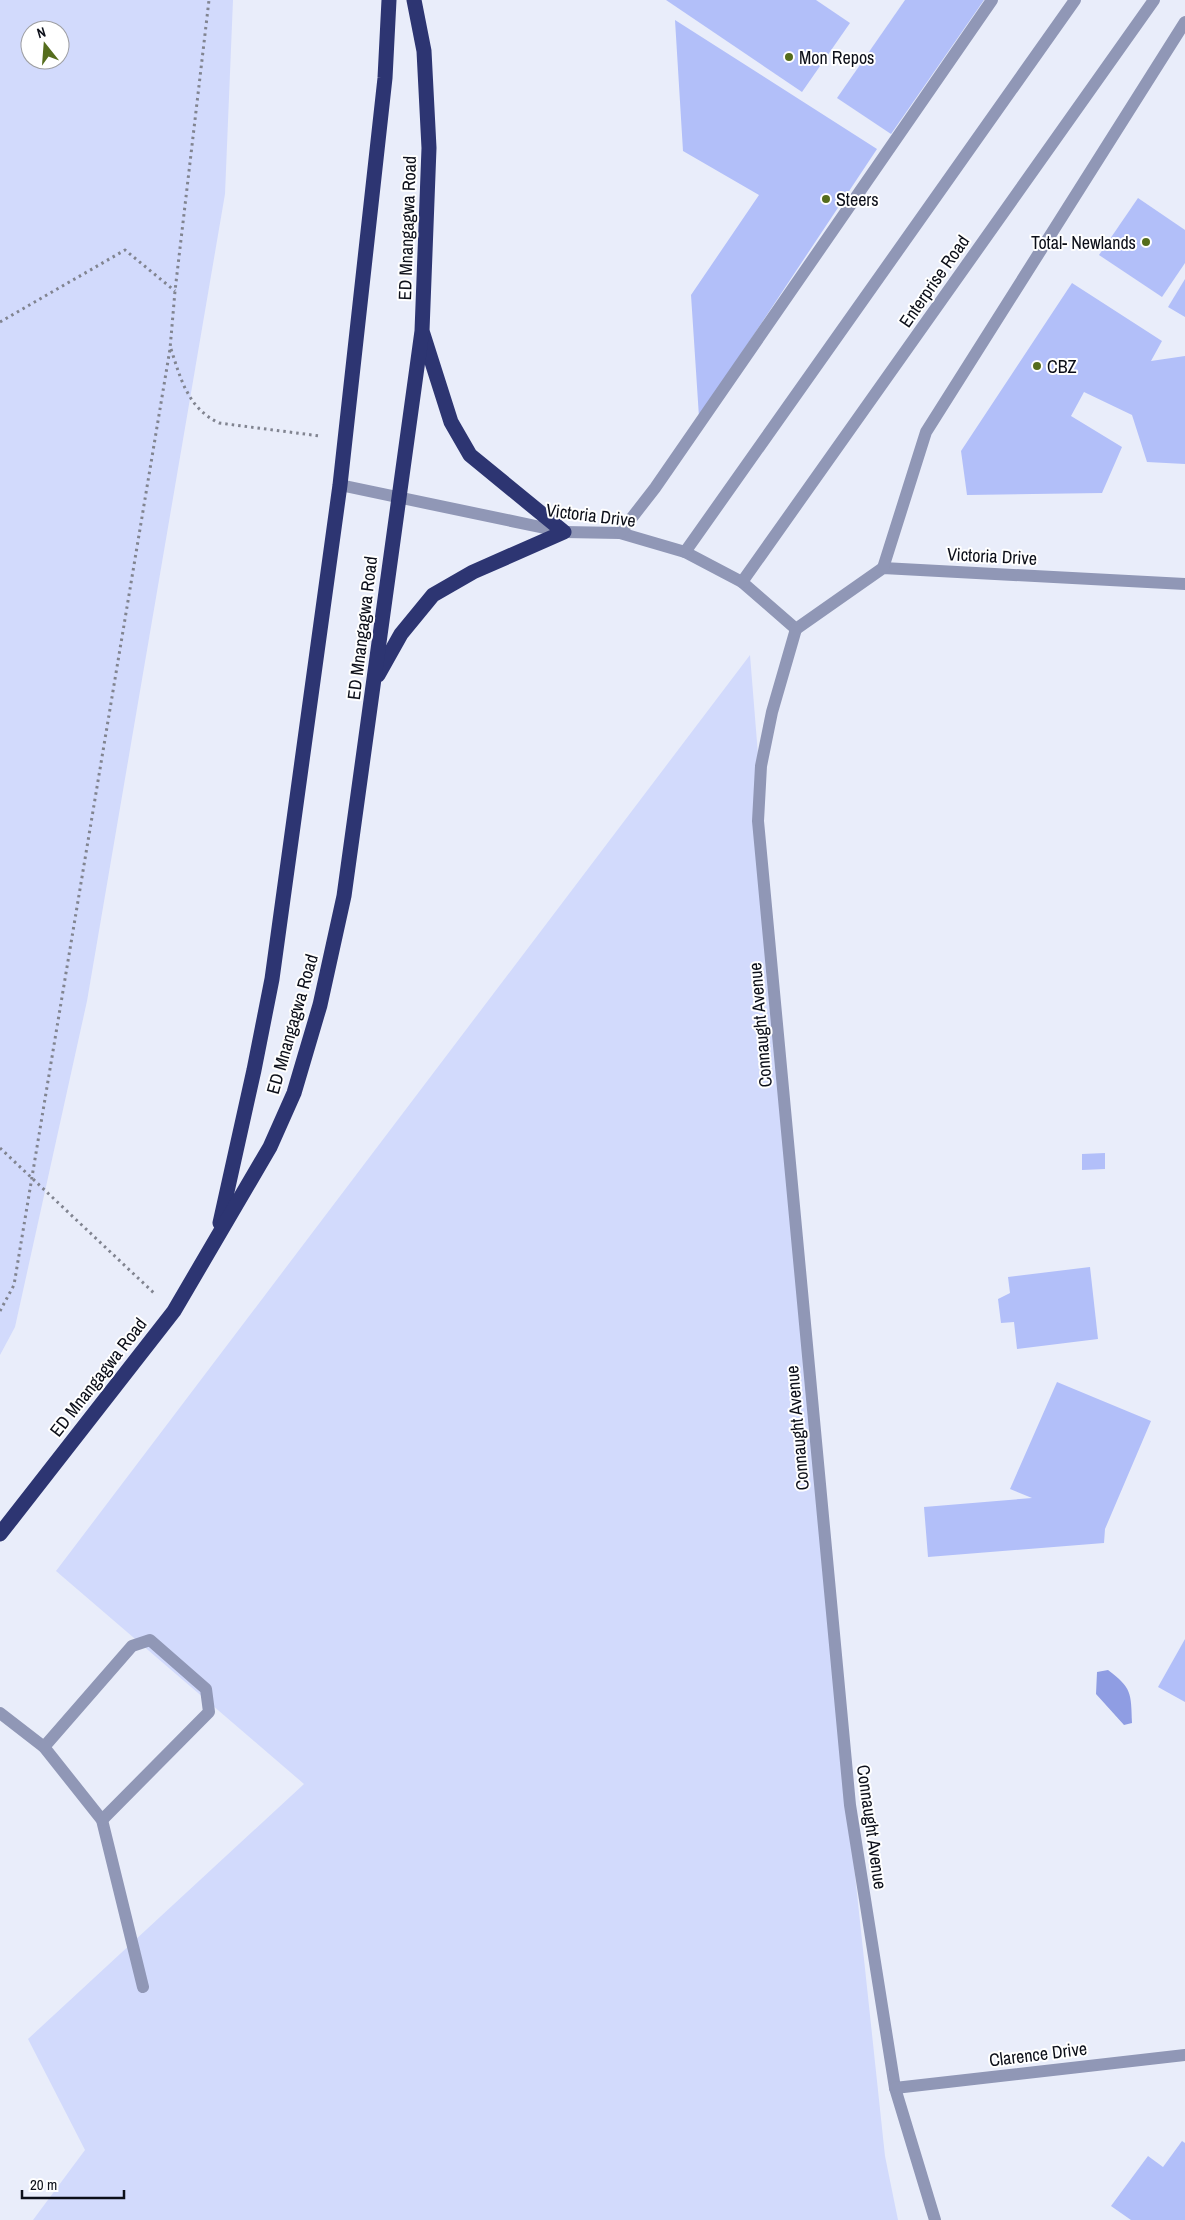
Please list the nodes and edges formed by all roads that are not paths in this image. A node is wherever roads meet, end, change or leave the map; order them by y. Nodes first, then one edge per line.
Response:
1 (389, 0) edge
2 (414, 0) edge
3 (992, 0) edge
4 (1075, 0) edge
5 (1154, 0) edge
6 (1185, 22) edge
7 (422, 331) junction
8 (340, 485) junction
9 (398, 496) junction
10 (564, 532) junction
11 (620, 533) junction
12 (685, 552) junction
13 (883, 568) junction
14 (742, 582) junction
15 (1185, 584) edge
16 (796, 629) junction
17 (375, 680) junction
18 (216, 1237) junction
19 (0, 1534) edge
20 (0, 1712) edge
21 (44, 1747) junction
22 (102, 1820) junction
23 (143, 1987) dead end
24 (1185, 2055) edge
25 (895, 2088) junction
26 (935, 2220) edge

1 - 8 highway, ED Mnangagwa Road
2 - 7 highway, ED Mnangagwa Road
3 - 11 street
4 - 12 street
5 - 14 street, Enterprise Road
6 - 13 street
7 - 9 highway, ED Mnangagwa Road
7 - 10 highway
8 - 9 street, Victoria Drive
8 - 18 highway, ED Mnangagwa Road
9 - 10 street, Victoria Drive
9 - 17 highway, ED Mnangagwa Road
10 - 11 street, Victoria Drive
10 - 17 highway
11 - 12 street, Victoria Drive
12 - 14 street, Victoria Drive
13 - 15 street, Victoria Drive
13 - 16 street
14 - 16 street, Victoria Drive
16 - 25 street, Connaught Avenue
17 - 18 highway, ED Mnangagwa Road
18 - 19 highway, ED Mnangagwa Road
20 - 21 street
21 - 22 street
21 - 22 street
22 - 23 street
24 - 25 street, Clarence Drive
25 - 26 street, Connaught Avenue

